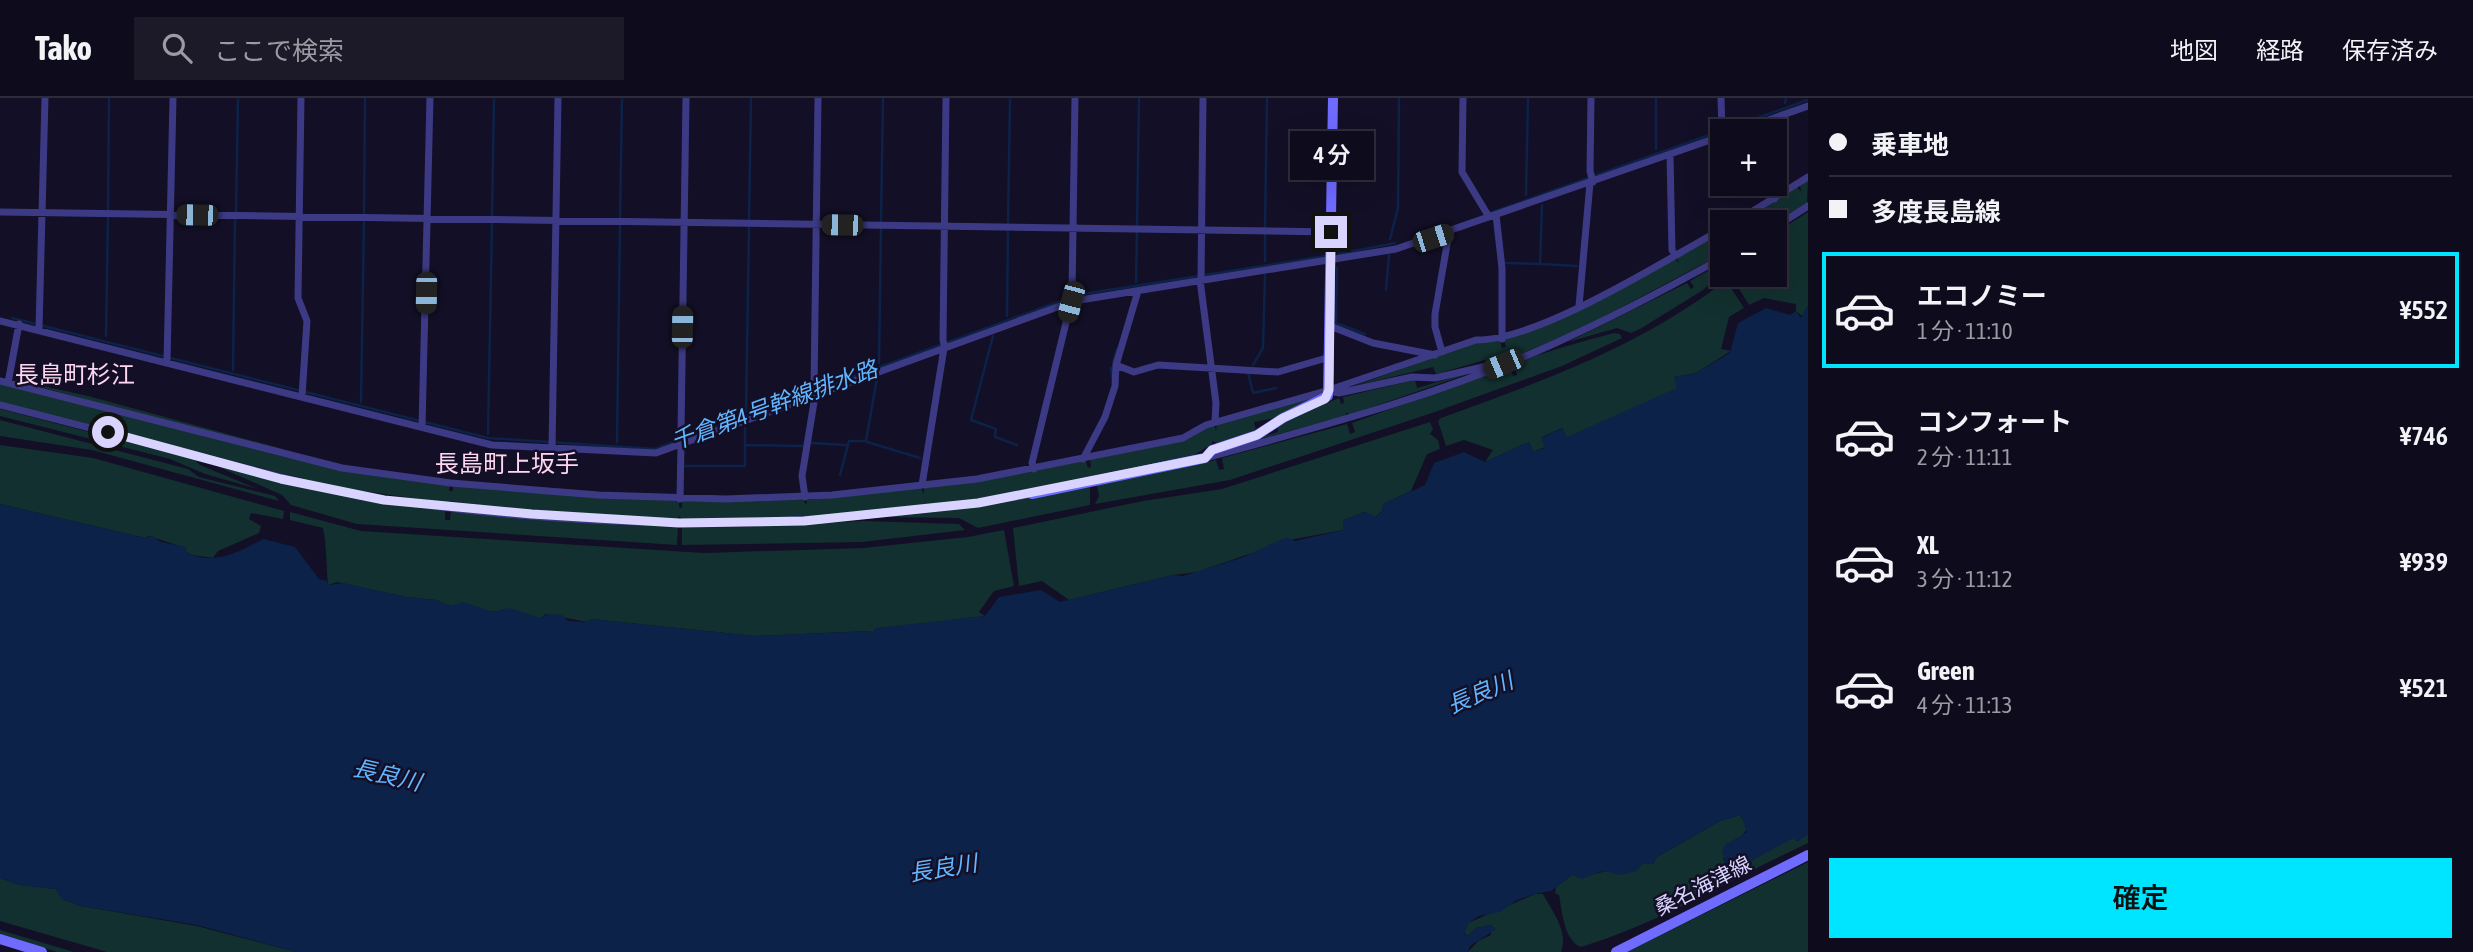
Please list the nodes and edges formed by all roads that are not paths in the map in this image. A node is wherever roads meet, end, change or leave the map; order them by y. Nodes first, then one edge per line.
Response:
1 (45, 98) edge
2 (173, 98) edge
3 (301, 98) edge
4 (430, 98) edge
5 (558, 98) edge
6 (686, 98) edge
7 (818, 98) edge
8 (946, 98) edge
9 (1075, 98) edge
10 (1203, 98) edge
11 (1334, 98) edge
12 (1463, 98) edge
13 (1591, 98) edge
14 (1721, 98) edge
15 (1808, 106) edge
16 (1722, 119) edge
17 (1770, 119) edge
18 (1710, 140) edge
19 (1670, 155) junction
20 (1808, 177) edge
21 (1591, 179) junction
22 (1773, 196) edge
23 (1774, 199) junction
24 (1808, 206) edge
25 (1755, 210) edge
26 (0, 212) edge
27 (43, 213) junction
28 (1490, 214) junction
29 (172, 215) junction
30 (300, 216) junction
31 (428, 218) junction
32 (556, 220) junction
33 (1787, 220) edge
34 (684, 223) junction
35 (816, 225) junction
36 (944, 226) junction
37 (1073, 228) junction
38 (1200, 230) junction
39 (1331, 232) junction
40 (1449, 233) junction
41 (1710, 236) edge
42 (1675, 255) junction
43 (1331, 262) junction
44 (1710, 264) edge
45 (1200, 278) junction
46 (1138, 291) junction
47 (1072, 299) junction
48 (1579, 306) junction
49 (0, 321) edge
50 (19, 324) junction
51 (40, 325) junction
52 (1330, 326) junction
53 (1502, 339) junction
54 (944, 346) junction
55 (1439, 353) junction
56 (1330, 357) junction
57 (168, 358) junction
58 (1503, 364) junction
59 (1116, 365) junction
60 (1212, 365) junction
61 (4, 382) edge
62 (1329, 390) junction
63 (303, 393) junction
64 (815, 393) junction
65 (0, 405) edge
66 (1215, 422) junction
67 (423, 424) junction
68 (682, 442) junction
69 (552, 444) junction
70 (1205, 458) junction
71 (1083, 459) junction
72 (1034, 469) junction
73 (922, 485) junction
74 (1032, 494) joint
75 (804, 497) junction
76 (680, 499) junction
77 (1808, 855) edge
78 (0, 939) edge
79 (42, 952) edge
80 (1616, 952) edge

1 - 27 street
2 - 29 street
3 - 30 street
4 - 31 street
5 - 32 street
6 - 34 street
7 - 35 street
8 - 36 street
9 - 37 street
10 - 38 street
11 - 39 main road
12 - 28 street
13 - 21 street
14 - 16 street
15 - 17 street
18 - 19 street
19 - 21 street
19 - 42 street
20 - 23 street
21 - 28 street
21 - 48 street
22 - 23 street
23 - 25 street
24 - 33 street
26 - 27 street
27 - 29 street
27 - 51 street
28 - 40 street
28 - 53 street
29 - 30 street
29 - 57 street
30 - 31 street
30 - 63 street
31 - 32 street
31 - 67 street
32 - 34 street
32 - 69 street
34 - 35 street
34 - 68 street
35 - 36 street
35 - 64 street
36 - 37 street
36 - 54 street
37 - 38 street
37 - 47 street
38 - 39 street
38 - 45 street
39 - 43 main road
40 - 43 street
40 - 55 street
41 - 42 street
42 - 48 street
43 - 45 street
43 - 52 main road
44 - 58 street
45 - 46 street
45 - 60 street
46 - 47 street
46 - 59 street
47 - 54 street
47 - 72 street
48 - 53 street
49 - 50 street
50 - 51 street
50 - 61 street
51 - 57 street
52 - 55 street
52 - 56 main road
53 - 55 street
54 - 64 street
54 - 73 street
55 - 62 street
56 - 60 street
56 - 62 main road
57 - 63 street
58 - 62 street
58 - 70 street
59 - 60 street
59 - 71 street
60 - 66 street
61 - 76 street
62 - 66 street
62 - 70 main road
63 - 67 street
64 - 68 street
64 - 75 street
65 - 74 street
66 - 71 street
67 - 69 street
68 - 69 street
68 - 76 street
70 - 74 main road
71 - 72 street
72 - 73 street
73 - 75 street
75 - 76 street
77 - 80 main road, 桑名海津線
78 - 79 main road

